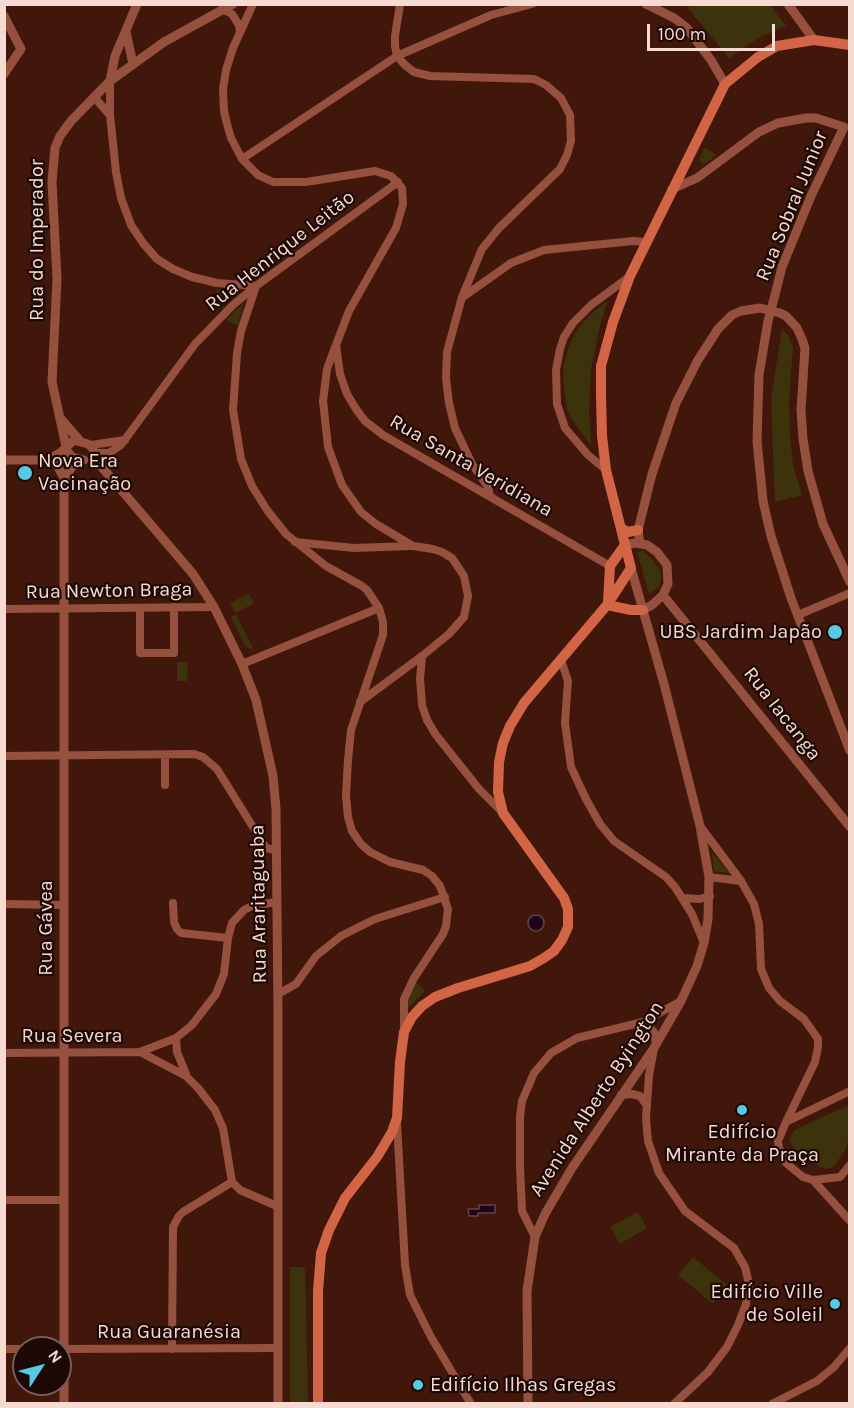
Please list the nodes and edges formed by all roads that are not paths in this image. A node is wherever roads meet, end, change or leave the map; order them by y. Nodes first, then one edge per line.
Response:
1 (137, 4) edge
2 (232, 4) edge
3 (253, 4) edge
4 (400, 4) edge
5 (532, 4) edge
6 (646, 4) edge
7 (788, 4) edge
8 (674, 5) edge
9 (222, 9) junction
10 (4, 16) edge
11 (675, 18) junction
12 (240, 31) junction
13 (126, 32) junction
14 (814, 40) junction
15 (849, 45) edge
16 (397, 56) junction
17 (134, 64) junction
18 (4, 74) edge
19 (110, 81) junction
20 (725, 84) junction
21 (94, 97) junction
22 (110, 115) junction
23 (847, 128) edge
24 (242, 159) junction
25 (398, 182) junction
26 (672, 189) junction
27 (645, 242) junction
28 (630, 276) junction
29 (256, 286) junction
30 (462, 297) junction
31 (770, 310) junction
32 (336, 345) junction
33 (61, 419) junction
34 (68, 447) junction
35 (90, 450) junction
36 (4, 460) edge
37 (48, 460) junction
38 (81, 460) junction
39 (606, 470) junction
40 (64, 478) junction
41 (490, 496) junction
42 (621, 528) junction
43 (638, 530) junction
44 (294, 542) junction
45 (640, 544) junction
46 (625, 545) junction
47 (413, 546) junction
48 (610, 566) junction
49 (631, 568) junction
50 (849, 582) edge
51 (849, 593) edge
52 (663, 595) junction
53 (607, 605) junction
54 (174, 607) junction
55 (214, 607) junction
56 (64, 608) junction
57 (140, 608) junction
58 (379, 608) junction
59 (4, 609) edge
60 (643, 609) junction
61 (798, 615) junction
62 (422, 656) junction
63 (561, 660) junction
64 (242, 664) junction
65 (359, 703) junction
66 (849, 751) edge
67 (165, 755) junction
68 (4, 756) edge
69 (64, 756) junction
70 (165, 784) dead end
71 (503, 813) junction
72 (700, 826) junction
73 (849, 827) edge
74 (275, 850) junction
75 (709, 877) junction
76 (741, 881) junction
77 (710, 896) junction
78 (445, 897) junction
79 (683, 898) junction
80 (276, 902) junction
81 (173, 903) dead end
82 (4, 904) edge
83 (64, 905) junction
84 (228, 938) junction
85 (704, 943) junction
86 (278, 994) junction
87 (681, 1001) junction
88 (643, 1022) junction
89 (404, 1032) junction
90 (176, 1038) junction
91 (655, 1046) junction
92 (64, 1052) junction
93 (140, 1052) junction
94 (4, 1053) edge
95 (186, 1076) junction
96 (849, 1091) edge
97 (621, 1095) junction
98 (797, 1098) junction
99 (646, 1104) junction
100 (807, 1111) junction
101 (397, 1118) junction
102 (786, 1122) junction
103 (849, 1165) edge
104 (840, 1177) junction
105 (849, 1179) edge
106 (813, 1180) junction
107 (232, 1182) junction
108 (4, 1200) edge
109 (64, 1200) junction
110 (277, 1206) junction
111 (849, 1221) edge
112 (535, 1237) junction
113 (62, 1336) edge
114 (278, 1348) junction
115 (849, 1348) edge
116 (72, 1349) edge
117 (172, 1349) junction
118 (278, 1404) edge
119 (318, 1404) edge
120 (471, 1404) edge
121 (528, 1404) edge
122 (674, 1404) edge
123 (772, 1404) edge

1 - 13 street
2 - 9 street, Rua do Imperador
3 - 12 street
4 - 16 street
5 - 16 street
6 - 11 street
7 - 14 street
8 - 11 street
9 - 12 street
9 - 17 street, Rua do Imperador
10 - 18 street
11 - 20 street
12 - 24 street
13 - 17 street
13 - 19 street
14 - 15 main road
14 - 20 main road
16 - 24 street
16 - 30 street
17 - 19 street, Rua do Imperador
19 - 21 street, Rua do Imperador
19 - 22 street
20 - 26 main road, Avenida Alberto Byington
21 - 22 street
21 - 33 street, Rua do Imperador
22 - 29 street
23 - 26 street
23 - 31 street, Rua Sobral Junior
24 - 25 street
25 - 29 street, Rua Henrique Leitão
25 - 32 street, Rua Santa Veridiana
26 - 27 main road, Avenida Alberto Byington
27 - 28 main road, Avenida Alberto Byington
27 - 30 street
28 - 39 main road, Avenida Alberto Byington
28 - 39 street, Avenida Alberto Byington
29 - 35 street, Rua Henrique Leitão
29 - 44 street
30 - 41 street
31 - 43 street
31 - 50 street
31 - 61 street, Rua Sobral Junior
32 - 41 street, Rua Santa Veridiana
32 - 47 street
33 - 34 street, Rua do Imperador
33 - 35 street, Rua do Imperador
34 - 35 street
34 - 37 street
34 - 38 street
35 - 38 street
35 - 55 street, Rua Araritaguaba
36 - 37 street
37 - 40 street
38 - 40 street
39 - 42 main road, Avenida Alberto Byington
40 - 56 street, Rua Gávea
41 - 48 street, Rua Santa Veridiana
42 - 43 main road
42 - 46 main road, Avenida Alberto Byington
43 - 45 street
44 - 47 street
44 - 58 street
45 - 46 street
45 - 52 street
46 - 48 main road
46 - 49 main road, Avenida Alberto Byington
47 - 62 street
48 - 53 main road
49 - 53 main road
49 - 60 street, Avenida Alberto Byington
51 - 61 street
52 - 60 street
52 - 73 street, Rua Iacanga
53 - 60 main road
53 - 63 main road
54 - 55 street, Rua Newton Braga
54 - 57 street, Rua Newton Braga
54 - 57 street
55 - 64 street, Rua Araritaguaba
56 - 57 street, Rua Newton Braga
56 - 59 street, Rua Newton Braga
56 - 69 street, Rua Gávea
58 - 64 street
58 - 65 street
60 - 72 street, Avenida Alberto Byington
61 - 66 street, Rua Sobral Junior
62 - 65 street
62 - 71 street
63 - 71 main road
63 - 79 street
64 - 74 street, Rua Araritaguaba
65 - 78 street
67 - 69 street
67 - 70 street
67 - 74 street
68 - 69 street
69 - 83 street, Rua Gávea
71 - 89 main road
72 - 75 street, Avenida Alberto Byington
72 - 76 street
74 - 80 street, Rua Araritaguaba
75 - 76 street
75 - 77 street, Avenida Alberto Byington
76 - 98 street
77 - 79 street
77 - 85 street, Avenida Alberto Byington
78 - 86 street
78 - 89 street
79 - 85 street
80 - 84 street
80 - 86 street, Rua Araritaguaba
81 - 84 street
82 - 83 street
83 - 92 street, Rua Gávea
84 - 90 street
85 - 87 street, Avenida Alberto Byington
86 - 110 street, Rua Araritaguaba
87 - 88 street
87 - 91 street, Avenida Alberto Byington
88 - 91 street
88 - 112 street
89 - 101 main road
90 - 93 street
90 - 95 street
91 - 97 street, Avenida Alberto Byington
91 - 99 street
92 - 93 street, Rua Severa
92 - 94 street, Rua Severa
92 - 109 street, Rua Gávea
93 - 95 street
95 - 107 street
96 - 100 street
97 - 99 street
97 - 112 street, Avenida Alberto Byington
98 - 100 street
98 - 102 street
99 - 122 street
100 - 102 street
101 - 119 main road
101 - 120 street
102 - 106 street
103 - 104 street
104 - 105 street
104 - 106 street
106 - 111 street
107 - 110 street
107 - 117 street
108 - 109 street
109 - 113 street, Rua Gávea
110 - 114 street, Rua Araritaguaba
112 - 121 street, Avenida Alberto Byington
114 - 117 street, Rua Guaranésia
114 - 118 street, Rua Araritaguaba
115 - 123 street
116 - 117 street, Rua Guaranésia

